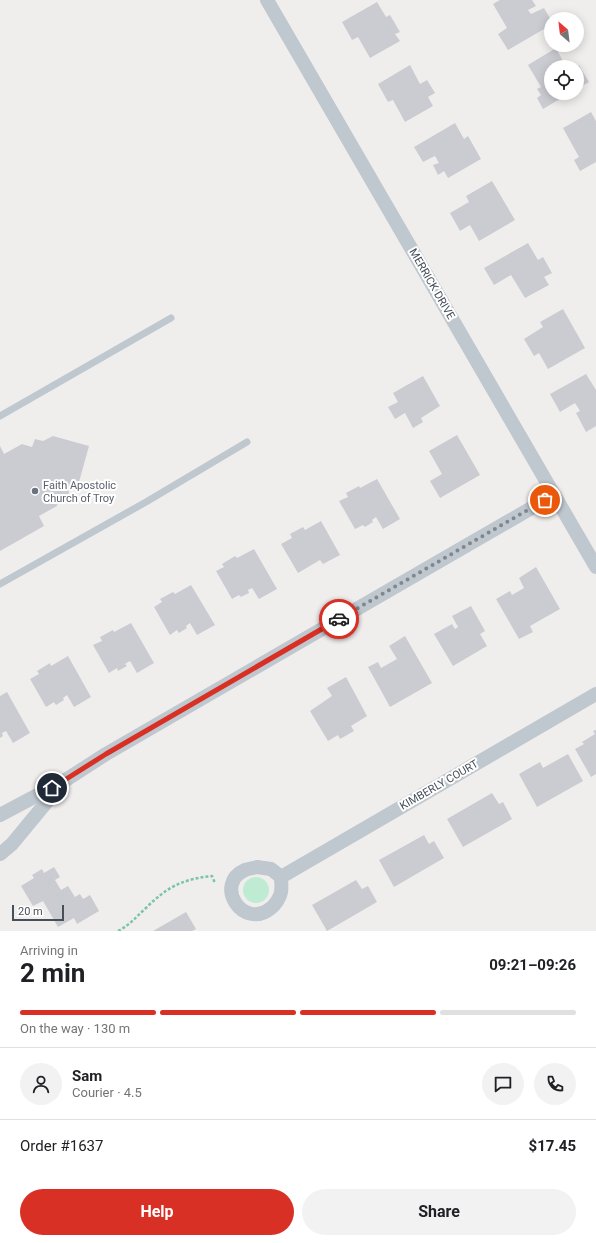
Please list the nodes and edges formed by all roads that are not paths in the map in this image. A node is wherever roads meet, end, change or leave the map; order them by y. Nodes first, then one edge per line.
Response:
1 (267, 0) edge
2 (171, 318) dead end
3 (0, 416) edge
4 (247, 442) dead end
5 (554, 495) junction
6 (596, 568) edge
7 (0, 584) edge
8 (596, 694) edge
9 (64, 781) junction
10 (0, 815) edge
11 (0, 854) edge
12 (281, 877) dead end

1 - 5 street, MERRICK DRIVE
2 - 3 lane
4 - 7 lane
5 - 6 street, MERRICK DRIVE
5 - 9 street
8 - 12 street, KIMBERLY COURT
9 - 10 street
9 - 11 street

